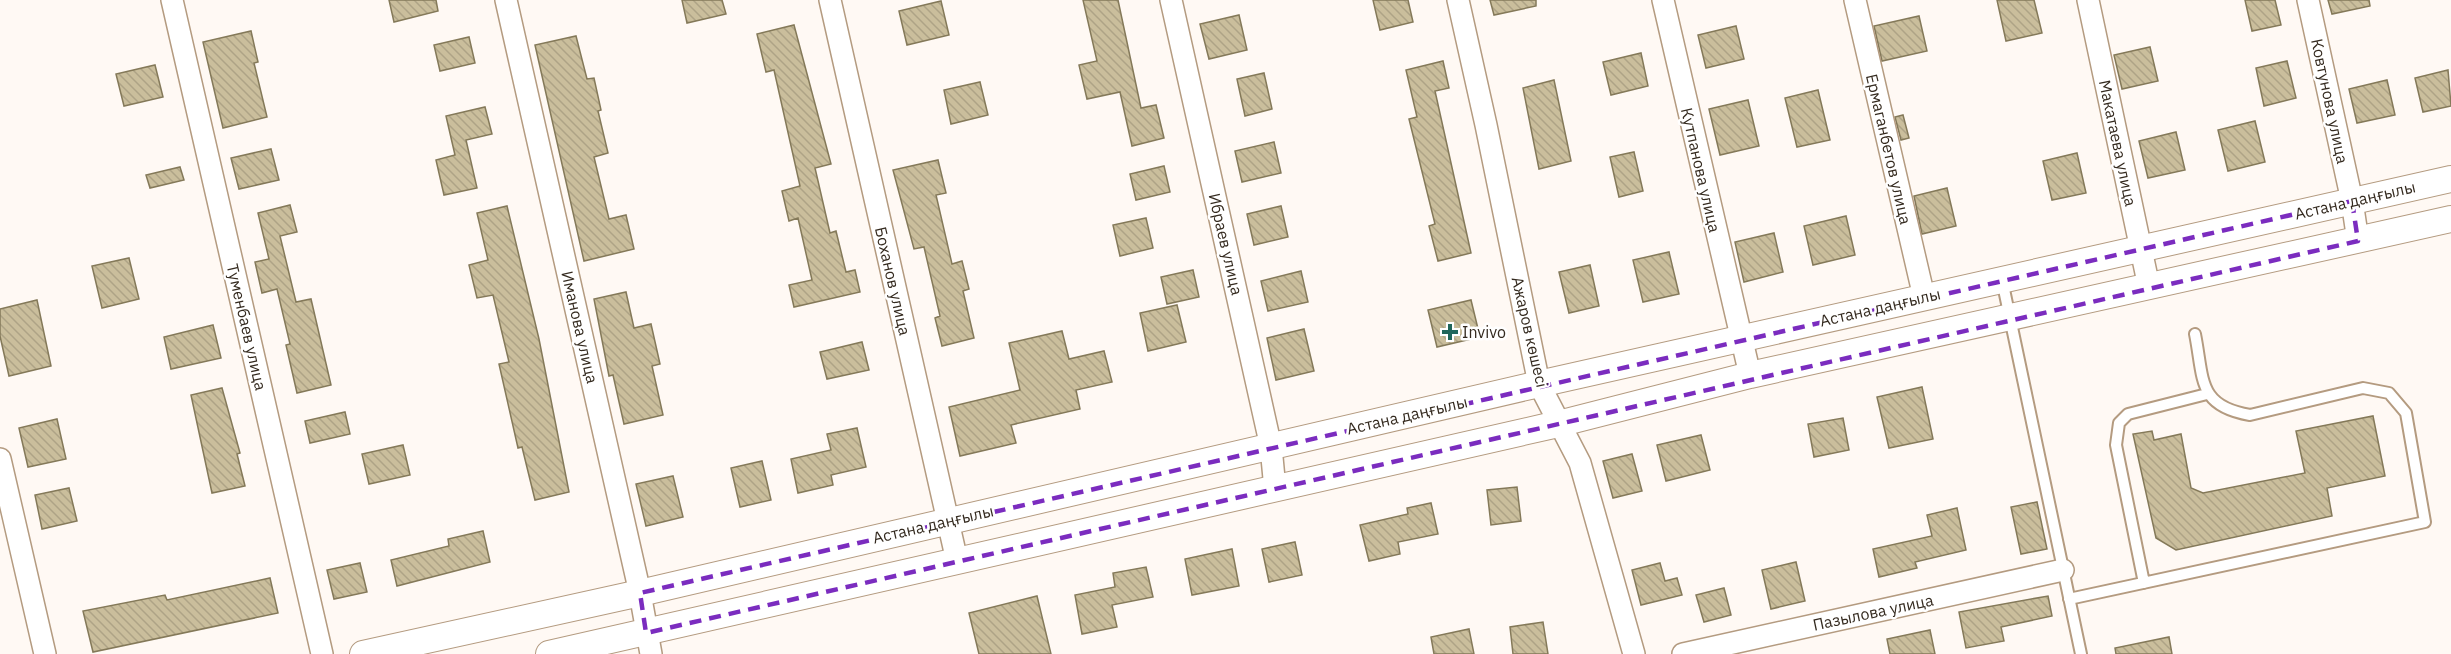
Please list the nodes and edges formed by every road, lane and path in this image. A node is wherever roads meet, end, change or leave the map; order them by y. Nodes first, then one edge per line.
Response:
1 (172, 0) edge
2 (506, 0) edge
3 (830, 0) edge
4 (1171, 0) edge
5 (1458, 0) edge
6 (1663, 0) edge
7 (1855, 0) edge
8 (2088, 0) edge
9 (2308, 0) edge
10 (2451, 179) edge
11 (2352, 201) junction
12 (2451, 219) edge
13 (2358, 242) junction
14 (2140, 248) junction
15 (2001, 280) junction
16 (2148, 287) junction
17 (1924, 297) junction
18 (2011, 318) junction
19 (2195, 334) dead end
20 (1740, 339) junction
21 (1750, 375) junction
22 (1539, 384) junction
23 (2207, 394) junction
24 (1558, 424) junction
25 (1271, 447) junction
26 (0, 459) edge
27 (1275, 489) junction
28 (946, 521) junction
29 (957, 561) junction
30 (2063, 570) junction
31 (2144, 583) junction
32 (640, 593) junction
33 (2069, 599) junction
34 (649, 643) edge
35 (45, 654) edge
36 (322, 654) edge
37 (363, 654) edge
38 (549, 654) edge
39 (1634, 654) edge
40 (1683, 654) edge
41 (2081, 654) edge

1 - 36 street, Туменбаев улица
2 - 32 street, Иманова улица
3 - 28 street, Боханов улица
4 - 25 street, Ибраев улица
5 - 22 street, Ажаров көшесі
6 - 20 street, Кутпанова улица
7 - 17 street, Ермаганбетов улица
8 - 14 street, Макатаева улица
9 - 11 street, Ковтунова улица
10 - 11 street, Астана даңғылы
11 - 13 street, Ковтунова улица
11 - 14 street, Астана даңғылы
12 - 13 street
13 - 16 street
14 - 15 street, Астана даңғылы
14 - 16 street, Макатаева улица
15 - 17 street, Астана даңғылы
15 - 18 lane
16 - 18 street
17 - 20 street, Астана даңғылы
18 - 21 street
18 - 30 lane
19 - 23 lane
20 - 21 street, Кутпанова улица
20 - 22 street, Астана даңғылы
21 - 24 street
22 - 24 street, Ажаров көшесі
22 - 25 street, Астана даңғылы
23 - 31 lane
23 - 31 lane
24 - 27 street
24 - 39 street, Ажаров көшесі
25 - 27 street, Ибраев улица
25 - 28 street, Астана даңғылы
26 - 35 street
27 - 29 street
28 - 29 street, Боханов улица
28 - 32 street, Астана даңғылы
29 - 34 street
30 - 33 lane
30 - 40 street, Пазылова улица
31 - 33 lane
32 - 34 street, Иманова улица
32 - 37 street, Астана даңғылы
33 - 41 lane
34 - 38 street

